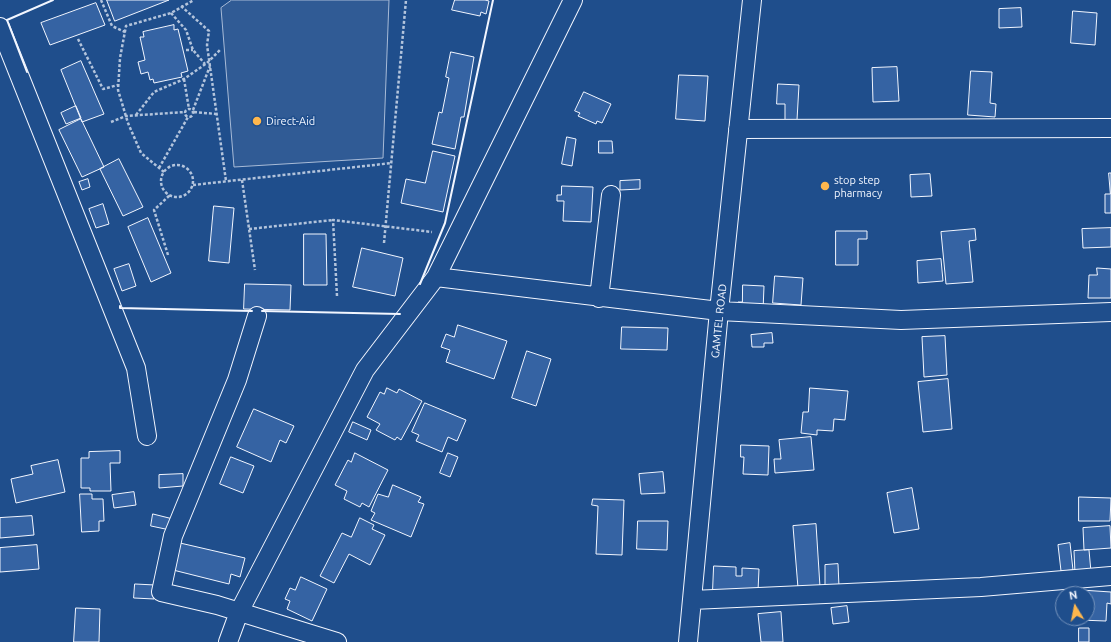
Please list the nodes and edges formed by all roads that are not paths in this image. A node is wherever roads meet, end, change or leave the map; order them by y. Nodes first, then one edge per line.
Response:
1 (573, 0) edge
2 (752, 0) edge
3 (0, 27) edge
4 (1111, 128) edge
5 (738, 129) junction
6 (611, 195) dead end
7 (436, 277) junction
8 (598, 298) junction
9 (719, 311) junction
10 (1111, 312) edge
11 (257, 316) dead end
12 (147, 436) dead end
13 (1111, 576) edge
14 (692, 600) junction
15 (239, 612) junction
16 (228, 642) edge
17 (336, 642) edge
18 (688, 642) edge

1 - 7 street
2 - 5 street, GAMTEL ROAD
3 - 12 street
4 - 5 street
5 - 9 street, GAMTEL ROAD
6 - 8 street
7 - 8 street
7 - 15 street
8 - 9 street
9 - 10 street
9 - 14 street, GAMTEL ROAD
11 - 15 street
13 - 14 street
14 - 18 street, GAMTEL ROAD
15 - 16 street
15 - 17 street

